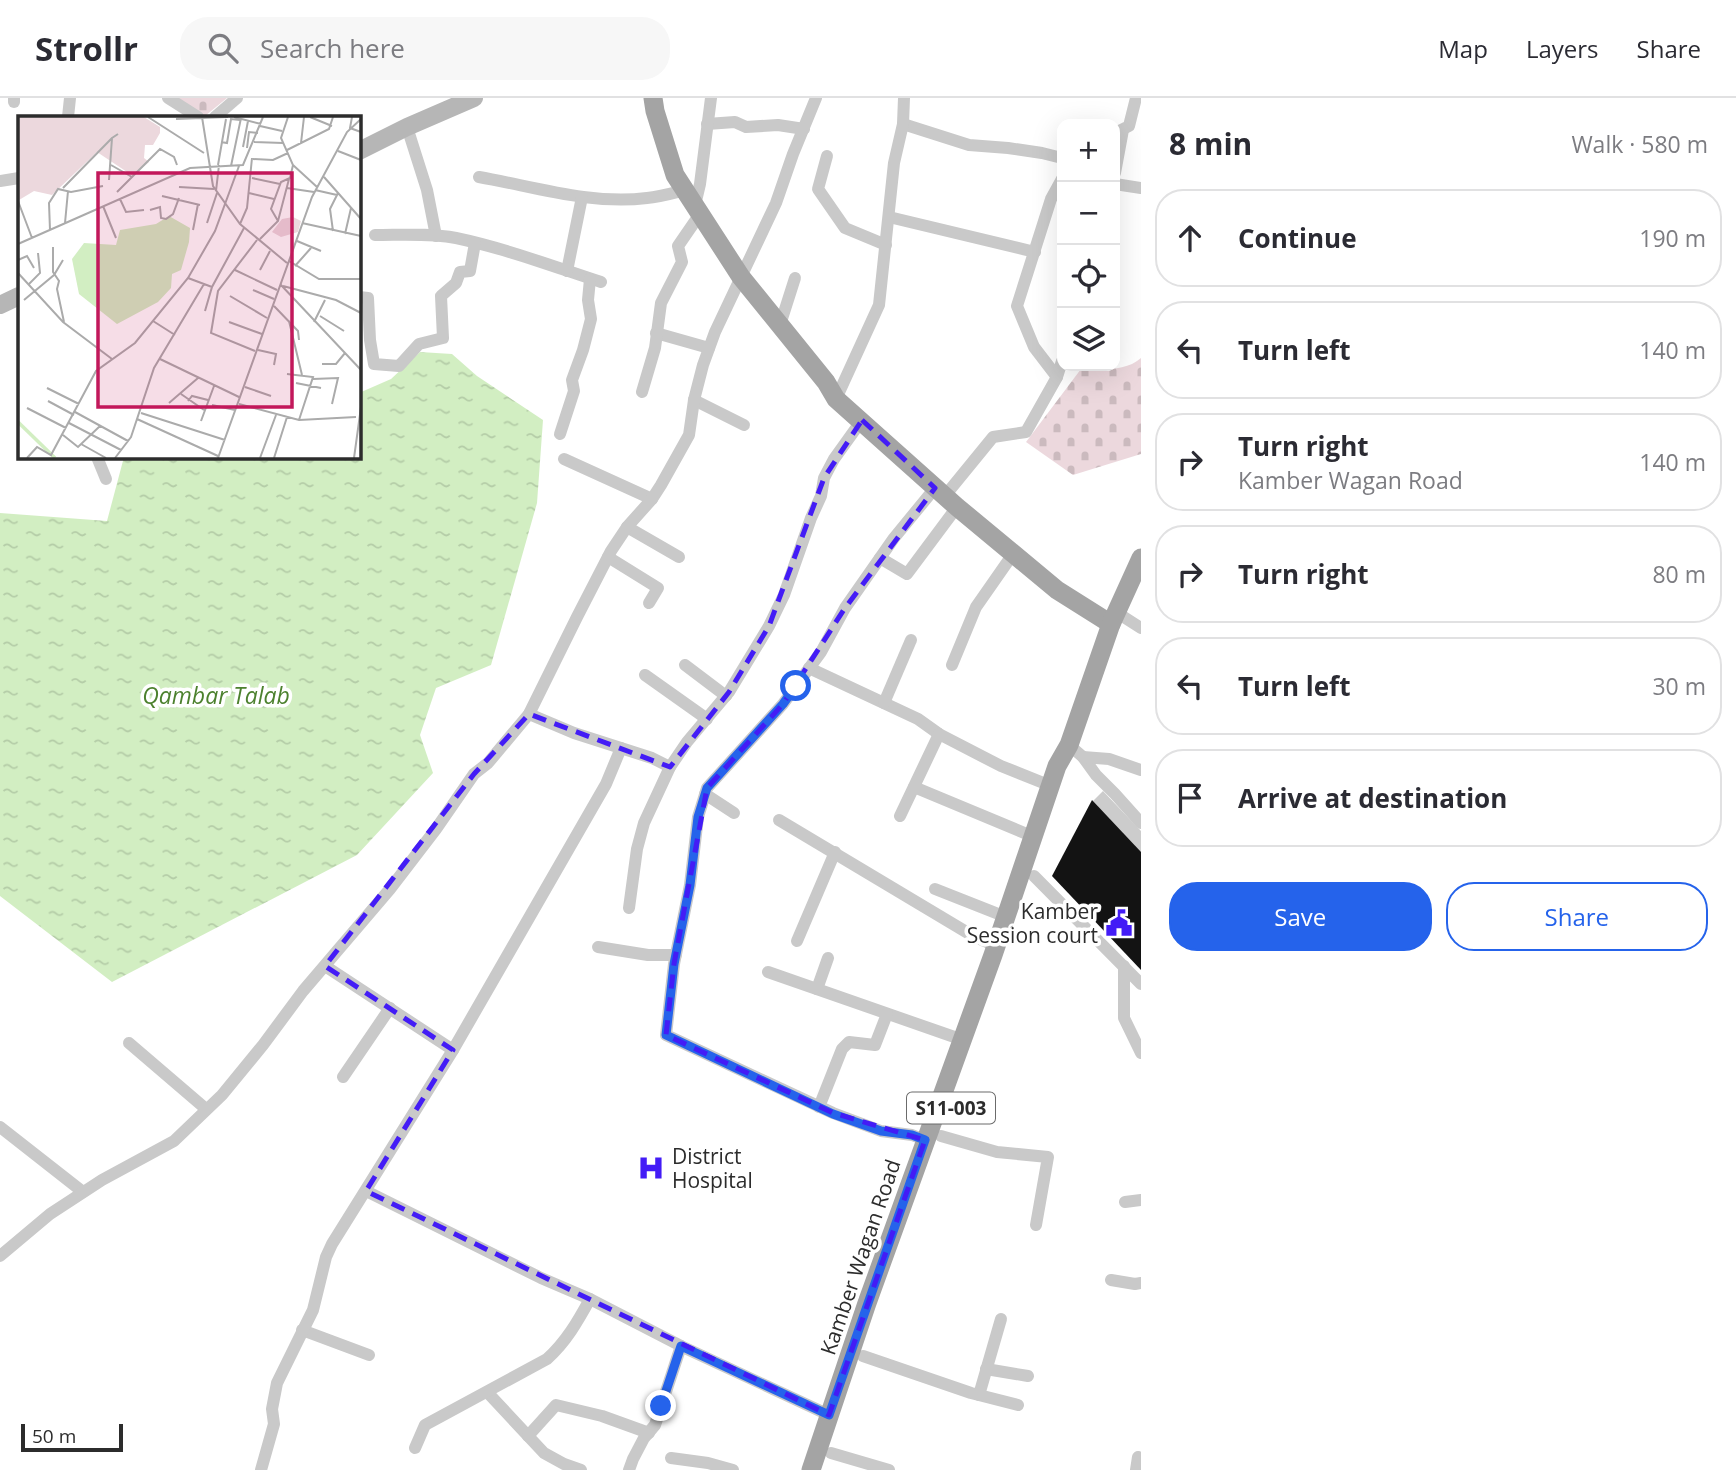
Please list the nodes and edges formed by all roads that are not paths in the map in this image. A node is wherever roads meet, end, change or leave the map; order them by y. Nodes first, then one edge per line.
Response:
1 (70, 98) edge
2 (168, 98) edge
3 (237, 98) edge
4 (653, 98) edge
5 (711, 98) edge
6 (817, 98) edge
7 (904, 98) edge
8 (1136, 98) edge
9 (467, 100) edge
10 (68, 116) edge
11 (196, 116) edge
12 (216, 116) edge
13 (707, 124) junction
14 (903, 124) junction
15 (407, 127) junction
16 (804, 129) junction
17 (1120, 131) edge
18 (360, 150) edge
19 (827, 156) dead end
20 (1057, 157) edge
21 (479, 177) dead end
22 (18, 178) edge
23 (0, 181) edge
24 (1060, 182) edge
25 (1120, 185) edge
26 (1141, 188) edge
27 (582, 197) junction
28 (693, 203) junction
29 (889, 217) junction
30 (375, 235) dead end
31 (436, 236) junction
32 (475, 243) junction
33 (886, 246) junction
34 (1035, 251) junction
35 (567, 271) junction
36 (741, 277) junction
37 (794, 278) dead end
38 (18, 296) edge
39 (360, 297) edge
40 (0, 304) edge
41 (780, 325) junction
42 (656, 332) junction
43 (709, 348) junction
44 (1059, 371) edge
45 (1057, 376) junction
46 (642, 392) dead end
47 (836, 399) junction
48 (694, 400) junction
49 (862, 420) junction
50 (744, 425) dead end
51 (560, 434) dead end
52 (97, 458) edge
53 (564, 459) dead end
54 (106, 479) dead end
55 (945, 497) junction
56 (652, 499) junction
57 (627, 527) junction
58 (1013, 554) junction
59 (608, 557) junction
60 (679, 557) dead end
61 (880, 558) junction
62 (1141, 558) edge
63 (649, 603) dead end
64 (1113, 618) junction
65 (1141, 628) edge
66 (911, 640) dead end
67 (685, 665) dead end
68 (952, 665) dead end
69 (809, 668) junction
70 (645, 675) dead end
71 (726, 696) junction
72 (884, 703) junction
73 (529, 714) junction
74 (707, 719) junction
75 (939, 734) junction
76 (621, 748) junction
77 (1076, 751) junction
78 (670, 767) junction
79 (1141, 770) edge
80 (1051, 786) junction
81 (914, 787) junction
82 (705, 794) junction
83 (734, 813) dead end
84 (900, 816) dead end
85 (779, 820) dead end
86 (1141, 823) edge
87 (1034, 837) junction
88 (835, 852) junction
89 (1034, 876) junction
90 (935, 889) dead end
91 (629, 908) dead end
92 (1006, 917) junction
93 (797, 941) dead end
94 (996, 946) junction
95 (598, 947) dead end
96 (676, 955) junction
97 (828, 958) dead end
98 (1124, 965) junction
99 (325, 966) junction
100 (768, 972) dead end
101 (1141, 984) edge
102 (817, 989) junction
103 (390, 1008) junction
104 (887, 1014) junction
105 (962, 1040) junction
106 (129, 1043) dead end
107 (453, 1050) junction
108 (1141, 1053) edge
109 (344, 1077) dead end
110 (819, 1107) junction
111 (206, 1110) junction
112 (0, 1127) edge
113 (933, 1138) junction
114 (366, 1191) junction
115 (83, 1192) junction
116 (1141, 1200) edge
117 (1125, 1202) dead end
118 (1036, 1225) dead end
119 (0, 1256) edge
120 (1111, 1280) dead end
121 (1141, 1283) edge
122 (590, 1299) junction
123 (1001, 1319) dead end
124 (302, 1330) junction
125 (681, 1346) junction
126 (369, 1355) dead end
127 (863, 1356) junction
128 (986, 1369) junction
129 (1028, 1376) dead end
130 (488, 1393) junction
131 (979, 1395) junction
132 (1018, 1405) dead end
133 (829, 1415) junction
134 (649, 1433) junction
135 (528, 1436) junction
136 (415, 1448) dead end
137 (671, 1458) dead end
138 (828, 1462) edge
139 (261, 1470) edge
140 (580, 1470) edge
141 (629, 1470) edge
142 (733, 1470) edge
143 (811, 1470) edge
144 (889, 1470) edge

1 - 10 street
2 - 11 street
3 - 12 street
4 - 28 main road
5 - 13 street
6 - 16 street
7 - 14 street
8 - 17 street
9 - 15 street
13 - 16 street
13 - 28 street
14 - 20 street
14 - 29 street
15 - 18 street
15 - 31 street
16 - 36 street
19 - 33 street
21 - 27 street
22 - 23 street
24 - 34 street
25 - 26 street
27 - 28 street
27 - 35 street
28 - 36 main road
28 - 42 street
29 - 33 street
29 - 34 street
30 - 31 street
31 - 32 street
32 - 35 street
32 - 39 street
33 - 47 street
34 - 45 street
35 - 51 street
36 - 41 main road
36 - 43 street
37 - 41 street
38 - 40 street
41 - 47 main road
42 - 43 street
42 - 46 street
43 - 48 street
44 - 45 street
45 - 55 street
47 - 49 main road
48 - 50 street
48 - 56 street
49 - 55 main road
49 - 71 street
52 - 54 street
53 - 56 street
55 - 58 main road
55 - 61 street
55 - 61 street
56 - 57 street
57 - 59 street
57 - 60 street
58 - 64 main road
58 - 68 street
59 - 63 street
59 - 73 street
61 - 69 street
62 - 64 main road, Kamber Wagan Road / S11-003
64 - 65 street
64 - 77 main road, Kamber Wagan Road / S11-003
66 - 72 street
67 - 71 street
69 - 72 street
69 - 82 street
70 - 74 street
71 - 74 street
72 - 75 street
73 - 76 street
73 - 99 street
74 - 78 street
75 - 80 street
75 - 81 street
76 - 78 street
76 - 107 street
77 - 79 street
77 - 80 main road, Kamber Wagan Road / S11-003
77 - 86 street
77 - 89 main road, Kamber Wagan Road / S11-003
78 - 91 street
80 - 87 main road, Kamber Wagan Road / S11-003
81 - 84 street
81 - 87 street
82 - 83 street
82 - 96 street
85 - 88 street
87 - 92 main road, Kamber Wagan Road / S11-003
88 - 93 street
88 - 94 street
89 - 98 street
89 - 113 main road, Kamber Wagan Road / S11-003
90 - 92 street
92 - 94 main road, Kamber Wagan Road / S11-003
94 - 105 main road, Kamber Wagan Road / S11-003
95 - 96 street
96 - 110 street
97 - 102 street
98 - 101 street
98 - 108 street
99 - 103 street
99 - 111 street
100 - 102 street
102 - 104 street
103 - 107 street
103 - 109 street
104 - 105 street
104 - 110 street
105 - 113 main road, Kamber Wagan Road / S11-003
106 - 111 street
107 - 114 street
110 - 113 street
111 - 115 street
112 - 115 street
113 - 118 street
113 - 127 main road, Kamber Wagan Road / S11-003
113 - 133 main road, Kamber Wagan Road / S11-003
114 - 122 street
114 - 124 street
115 - 119 street
116 - 117 street
120 - 121 street
122 - 125 street
122 - 130 street
123 - 128 street
124 - 126 street
124 - 139 street
125 - 133 street
125 - 134 street
127 - 131 street
127 - 138 main road, Kamber Wagan Road / S11-003
128 - 129 street
128 - 131 street
130 - 135 street
130 - 136 street
131 - 132 street
133 - 143 main road, Kamber Wagan Road / S11-003
134 - 135 street
134 - 141 street
135 - 140 street
137 - 142 street
138 - 144 street

